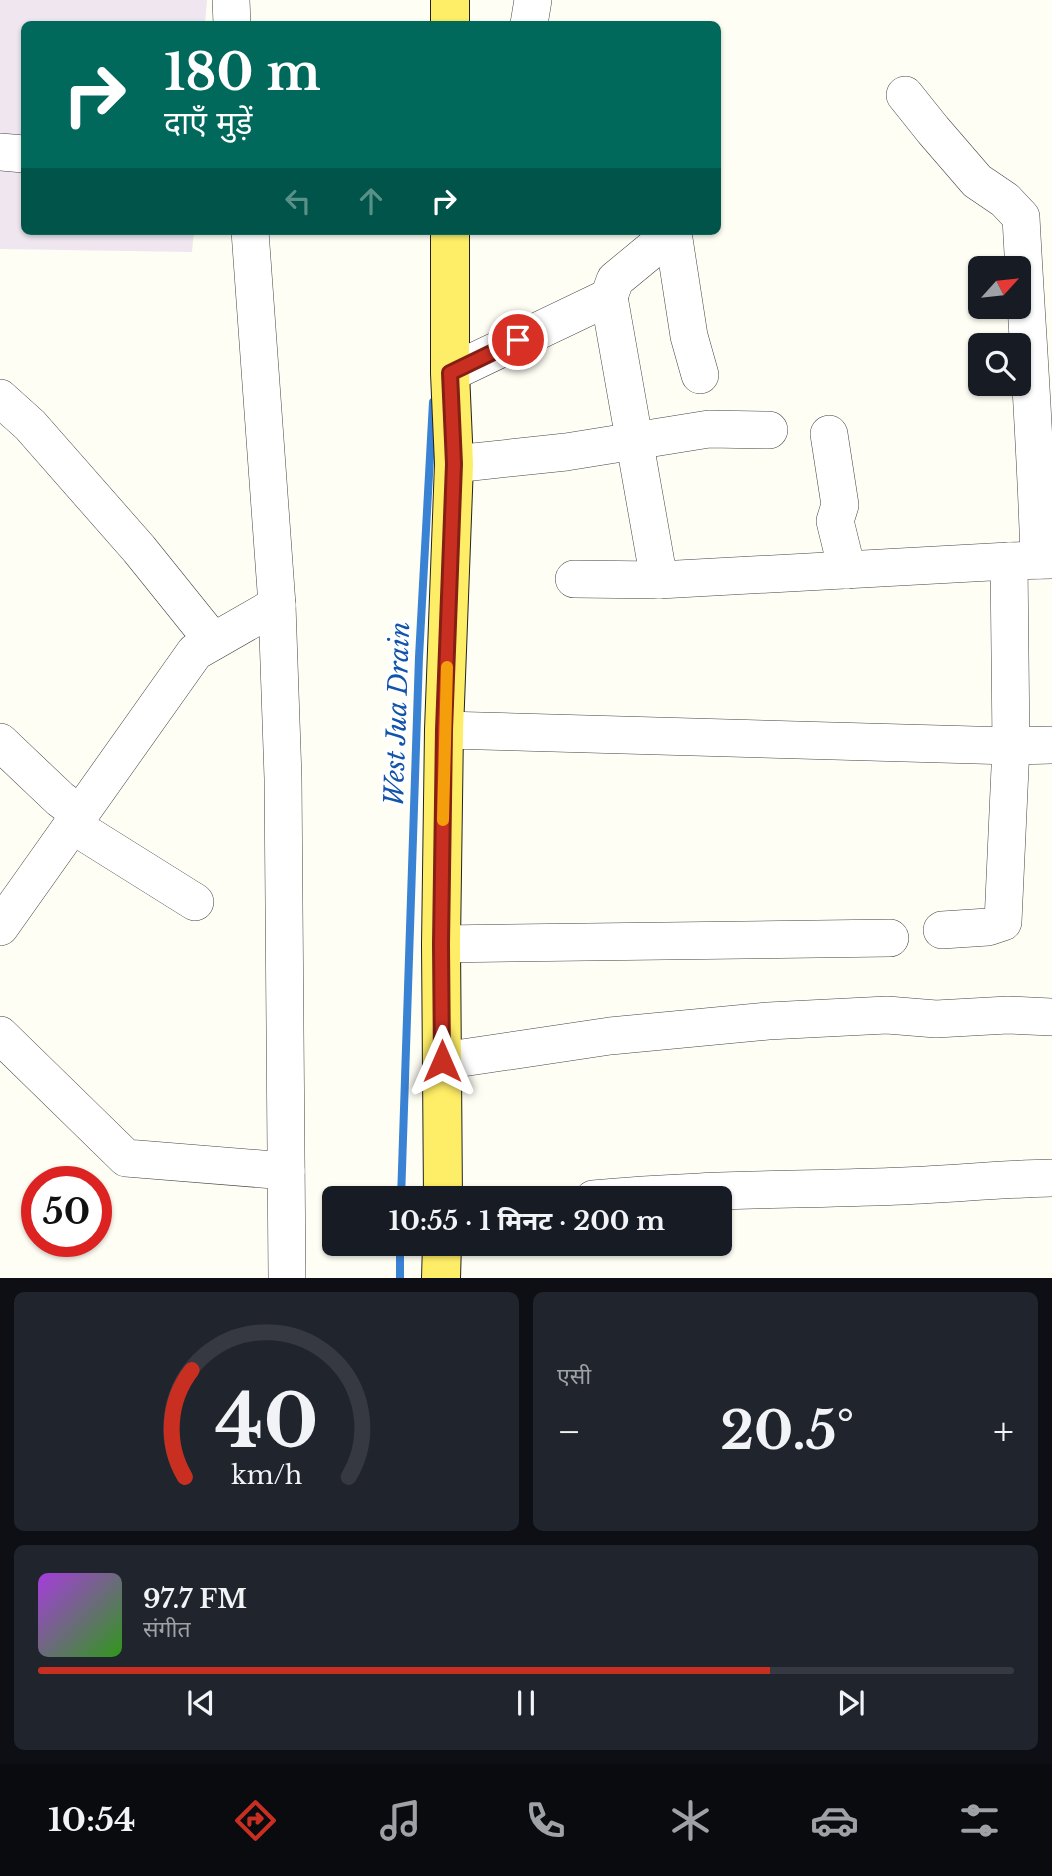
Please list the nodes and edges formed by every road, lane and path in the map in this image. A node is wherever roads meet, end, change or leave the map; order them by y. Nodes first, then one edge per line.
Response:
1 (232, 0) edge
2 (450, 0) edge
3 (533, 0) edge
4 (232, 21) edge
5 (450, 21) edge
6 (530, 21) edge
7 (905, 95) dead end
8 (0, 152) edge
9 (21, 154) edge
10 (250, 235) edge
11 (450, 235) edge
12 (609, 297) junction
13 (450, 373) junction
14 (700, 375) dead end
15 (0, 398) edge
16 (769, 430) dead end
17 (829, 434) dead end
18 (635, 440) junction
19 (454, 464) junction
20 (1033, 560) edge
21 (847, 570) junction
22 (574, 579) dead end
23 (659, 580) junction
24 (277, 605) junction
25 (213, 641) junction
26 (444, 730) junction
27 (0, 742) edge
28 (1052, 745) edge
29 (1011, 746) junction
30 (76, 820) junction
31 (195, 902) dead end
32 (0, 927) edge
33 (942, 930) dead end
34 (890, 938) dead end
35 (441, 944) junction
36 (1052, 1017) edge
37 (0, 1035) edge
38 (442, 1061) junction
39 (286, 1171) junction
40 (1052, 1178) edge
41 (443, 1186) edge
42 (732, 1190) edge
43 (442, 1256) edge
44 (287, 1278) edge
45 (441, 1278) edge

1 - 4 street
2 - 5 main road
3 - 6 street
7 - 20 street
8 - 9 street
10 - 24 street
11 - 13 main road
12 - 13 street
12 - 14 street
12 - 18 street
13 - 19 main road
15 - 25 street
16 - 18 street
17 - 21 street
18 - 19 street
18 - 23 street
19 - 26 main road
20 - 21 street
20 - 29 street
21 - 23 street
22 - 23 street
24 - 25 street
24 - 39 street
25 - 30 street
26 - 29 street
26 - 35 main road
27 - 30 street
28 - 29 street
29 - 33 street
30 - 31 street
30 - 32 street
34 - 35 street
35 - 38 main road
36 - 38 street
37 - 39 street
38 - 41 main road
39 - 44 street
40 - 42 street
43 - 45 main road

